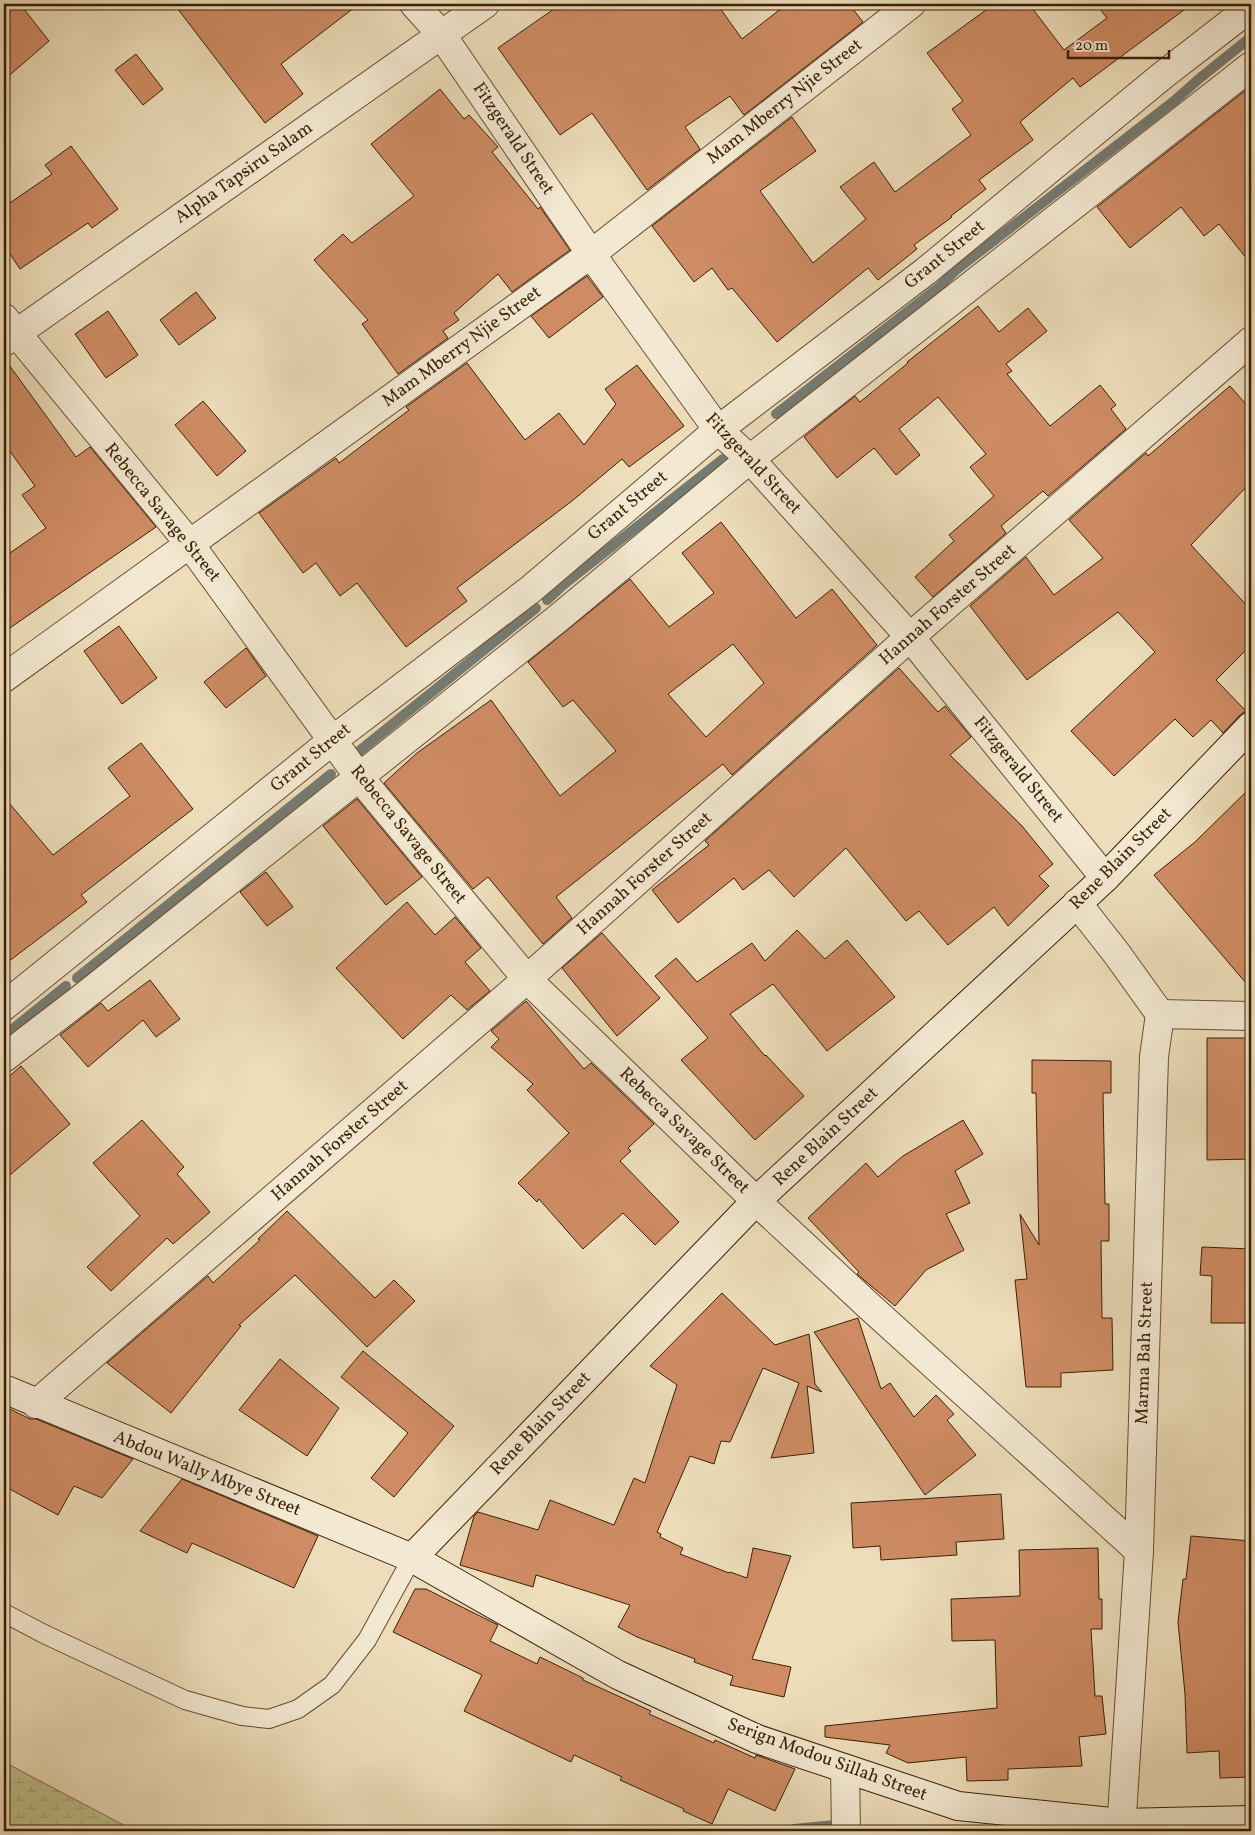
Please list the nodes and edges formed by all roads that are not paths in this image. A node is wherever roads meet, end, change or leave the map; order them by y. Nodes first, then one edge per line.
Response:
1 (414, 4) edge
2 (485, 4) edge
3 (910, 4) edge
4 (1251, 7) edge
5 (441, 34) junction
6 (1251, 66) edge
7 (591, 254) junction
8 (8, 331) edge
9 (1251, 340) edge
10 (718, 430) junction
11 (750, 459) junction
12 (189, 543) junction
13 (910, 637) junction
14 (4, 678) edge
15 (1251, 726) edge
16 (333, 740) junction
17 (359, 777) junction
18 (1105, 878) junction
19 (1078, 902) junction
20 (528, 979) junction
21 (4, 1006) edge
22 (1160, 1014) junction
23 (1251, 1016) edge
24 (4, 1058) edge
25 (756, 1201) junction
26 (4, 1389) edge
27 (36, 1404) junction
28 (1139, 1551) junction
29 (412, 1558) junction
30 (4, 1614) edge
31 (845, 1769) junction
32 (1251, 1820) edge
33 (1121, 1827) edge
34 (846, 1831) edge

1 - 5 street, Fitzgerald Street
2 - 5 street, Alpha Tapsiru Salam
3 - 7 street, Mam Mberry Njie Street
4 - 10 street, Grant Street
5 - 7 street, Fitzgerald Street
5 - 8 street, Alpha Tapsiru Salam
6 - 11 street
7 - 10 street, Fitzgerald Street
7 - 12 street, Mam Mberry Njie Street
8 - 12 street, Rebecca Savage Street
9 - 13 street, Hannah Forster Street
10 - 11 street, Fitzgerald Street
10 - 16 street, Grant Street
11 - 13 street, Fitzgerald Street
11 - 17 street
12 - 14 street, Mam Mberry Njie Street
12 - 16 street, Rebecca Savage Street
13 - 18 street, Fitzgerald Street
13 - 20 street, Hannah Forster Street
15 - 18 street, Rene Blain Street
16 - 17 street, Rebecca Savage Street
16 - 21 street, Grant Street
17 - 20 street, Rebecca Savage Street
17 - 24 street
18 - 19 street, Rene Blain Street
19 - 22 street
19 - 25 street, Rene Blain Street
20 - 25 street, Rebecca Savage Street
20 - 27 street, Hannah Forster Street
22 - 23 street
22 - 28 street, Marma Bah Street
25 - 28 street, Rebecca Savage Street
25 - 29 street, Rene Blain Street
26 - 27 street, Abdou Wally Mbye Street
27 - 29 street, Abdou Wally Mbye Street
28 - 33 street, Marma Bah Street
29 - 30 lane
29 - 31 street, Serign Modou Sillah Street
31 - 33 street, Serign Modou Sillah Street
31 - 34 street
32 - 33 street, Serign Modou Sillah Street

